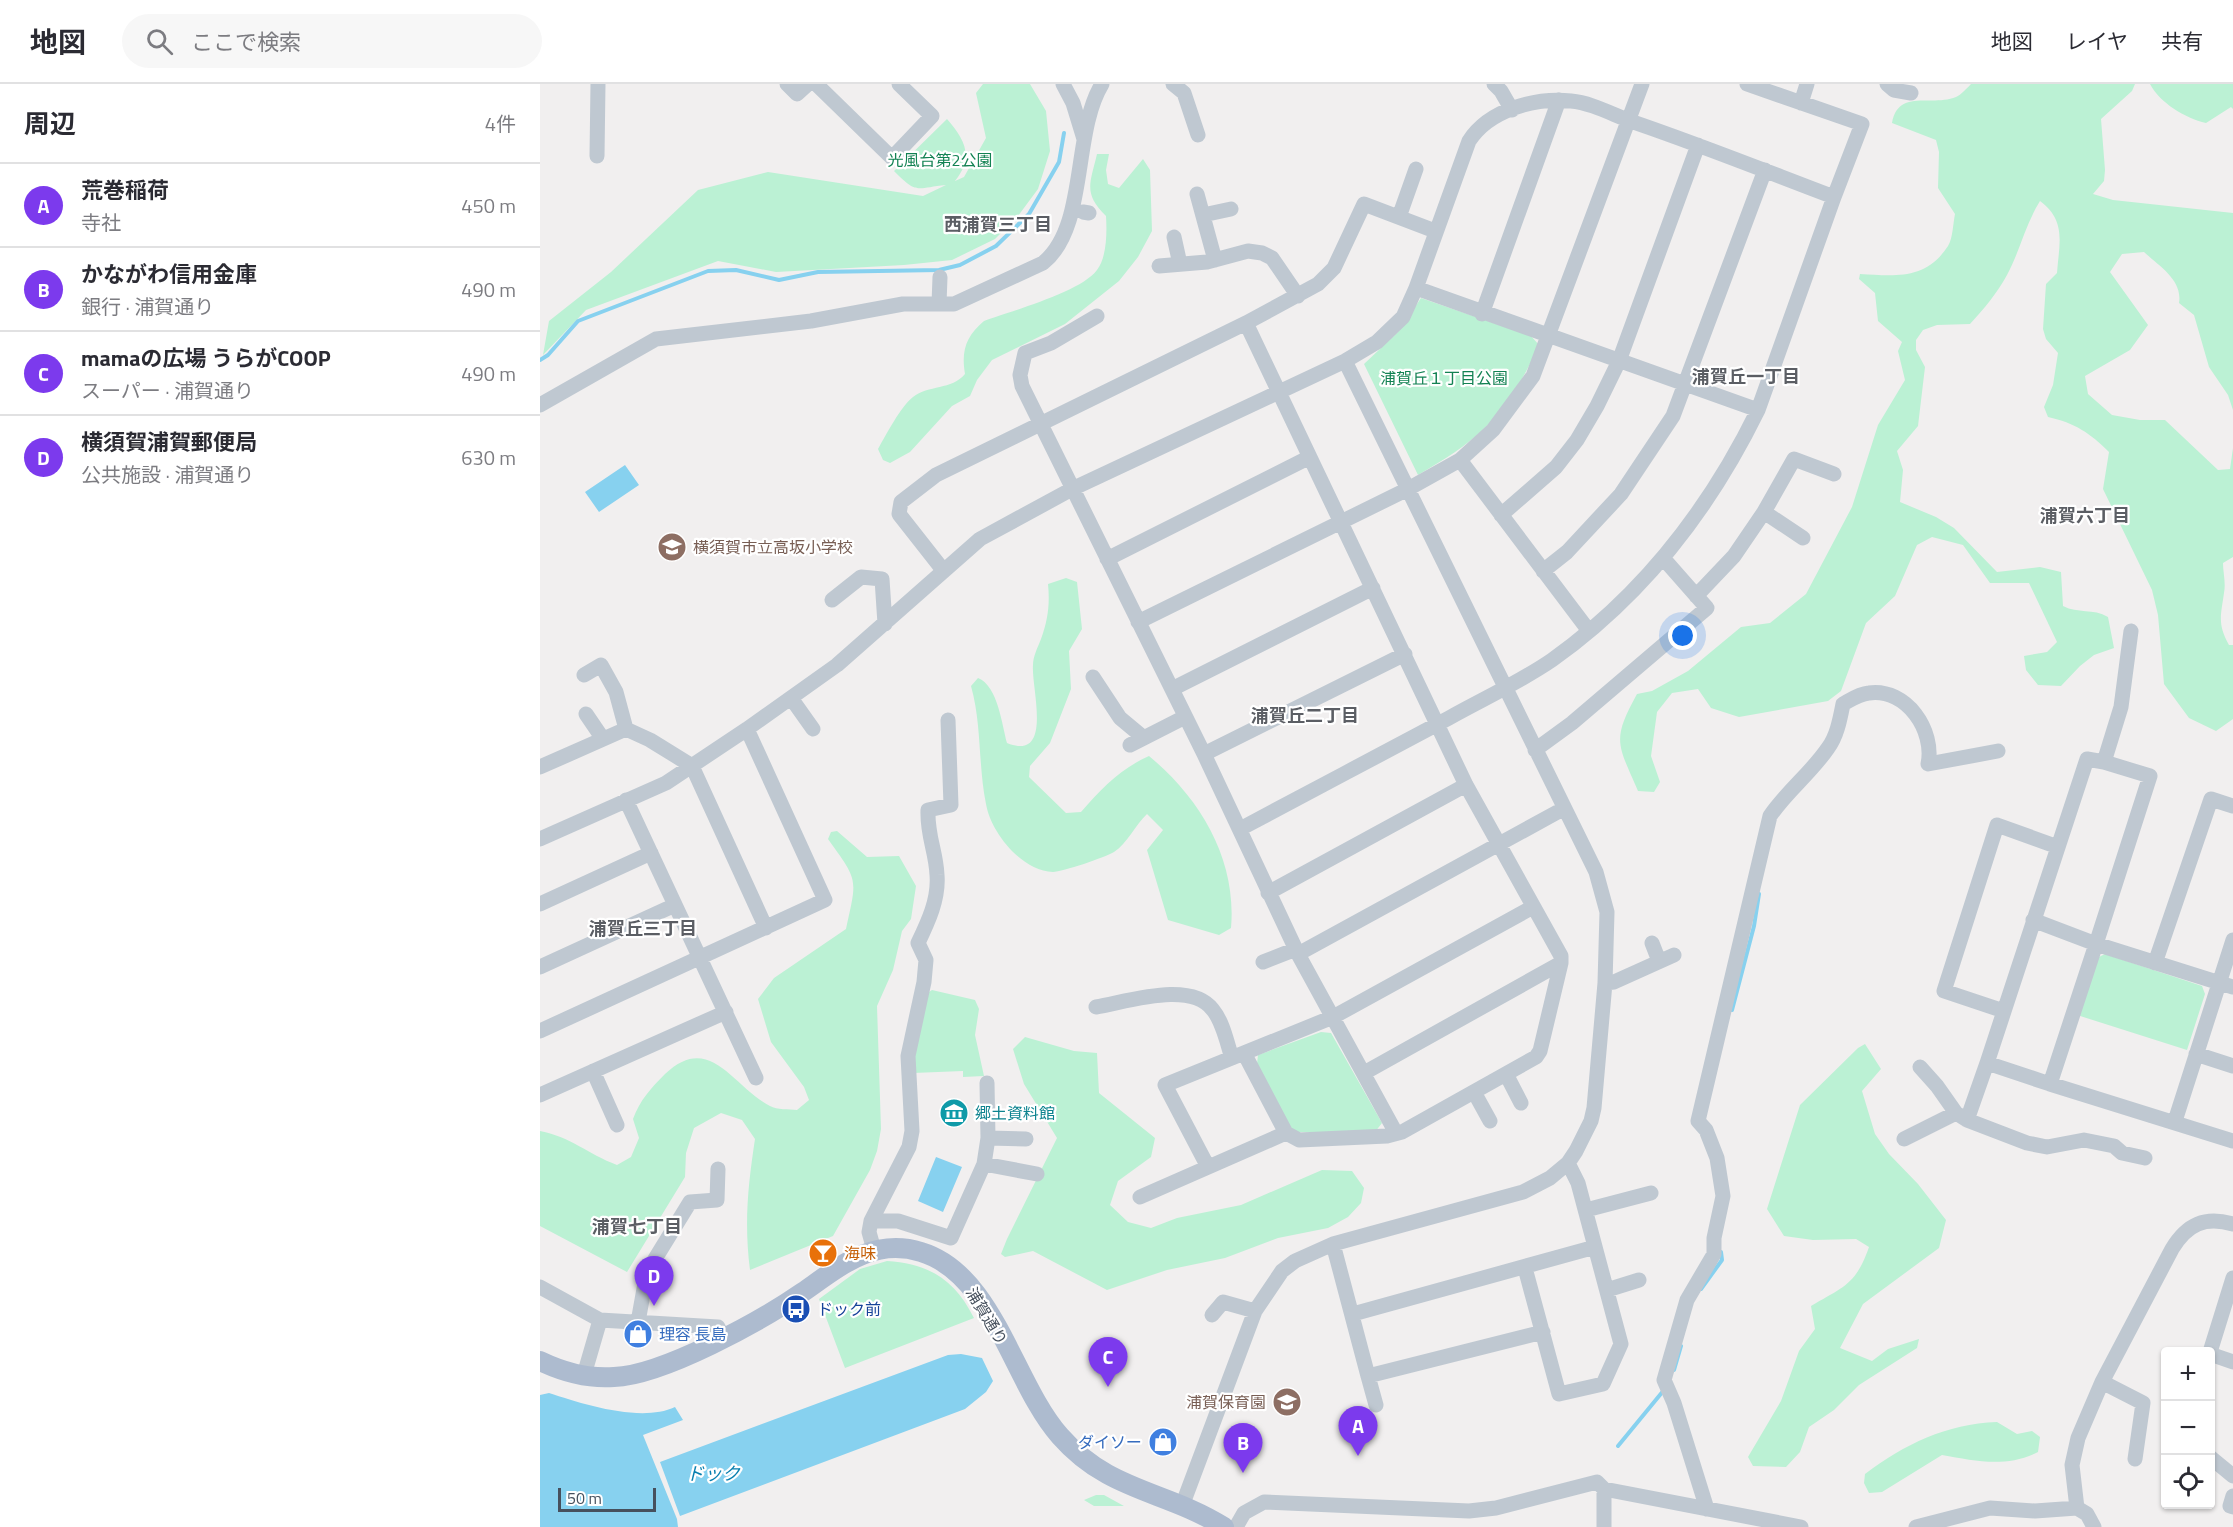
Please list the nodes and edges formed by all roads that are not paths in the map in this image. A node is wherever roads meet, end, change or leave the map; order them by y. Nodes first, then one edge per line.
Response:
1 (598, 84) edge
2 (787, 84) edge
3 (808, 84) edge
4 (816, 84) edge
5 (899, 84) edge
6 (1063, 84) edge
7 (1102, 84) edge
8 (1173, 84) edge
9 (1494, 84) edge
10 (1642, 84) edge
11 (1747, 84) edge
12 (1807, 84) edge
13 (1887, 84) edge
14 (1772, 88) edge
15 (1911, 93) dead end
16 (1559, 100) junction
17 (1801, 103) junction
18 (1512, 110) junction
19 (1627, 120) junction
20 (1198, 135) dead end
21 (1084, 140) junction
22 (1698, 145) junction
23 (597, 156) dead end
24 (1416, 169) dead end
25 (1765, 171) junction
26 (1197, 194) dead end
27 (1834, 197) junction
28 (1231, 209) dead end
29 (1203, 215) junction
30 (1399, 217) junction
31 (1435, 231) junction
32 (1174, 237) dead end
33 (1215, 260) junction
34 (1180, 264) junction
35 (1158, 266) dead end
36 (940, 277) dead end
37 (1416, 288) junction
38 (1298, 296) junction
39 (939, 304) junction
40 (1482, 314) junction
41 (1097, 316) dead end
42 (1246, 323) junction
43 (1548, 336) junction
44 (1345, 361) junction
45 (1619, 361) junction
46 (1687, 384) junction
47 (1278, 392) junction
48 (540, 405) edge
49 (1758, 410) junction
50 (1040, 422) junction
51 (1308, 458) junction
52 (1460, 459) junction
53 (1834, 474) dead end
54 (1072, 489) junction
55 (1408, 489) junction
56 (1764, 512) junction
57 (1502, 515) junction
58 (1340, 524) junction
59 (1803, 538) dead end
60 (1663, 558) junction
61 (1107, 559) junction
62 (943, 570) junction
63 (1543, 571) junction
64 (1373, 588) junction
65 (1696, 596) junction
66 (832, 600) dead end
67 (1138, 622) junction
68 (885, 624) junction
69 (1589, 631) junction
70 (2131, 631) dead end
71 (1405, 654) junction
72 (584, 675) dead end
73 (1093, 677) dead end
74 (1503, 688) junction
75 (1172, 689) junction
76 (1103, 693) junction
77 (791, 698) junction
78 (1090, 702) dead end
79 (586, 714) dead end
80 (1185, 717) junction
81 (948, 720) dead end
82 (1437, 724) junction
83 (626, 729) junction
84 (747, 729) junction
85 (813, 729) dead end
86 (1144, 738) junction
87 (603, 739) junction
88 (1130, 745) dead end
89 (1535, 750) junction
90 (1998, 751) dead end
91 (1204, 754) junction
92 (2104, 762) junction
93 (692, 765) junction
94 (540, 767) edge
95 (1466, 785) junction
96 (626, 800) junction
97 (2233, 806) edge
98 (1563, 809) junction
99 (1240, 829) junction
100 (540, 839) edge
101 (1498, 844) junction
102 (2058, 847) junction
103 (651, 854) junction
104 (1268, 893) junction
105 (540, 904) edge
106 (675, 905) junction
107 (1533, 906) junction
108 (2034, 920) junction
109 (766, 928) junction
110 (2233, 940) edge
111 (1652, 943) dead end
112 (2096, 944) junction
113 (1297, 952) junction
114 (1674, 955) dead end
115 (700, 958) junction
116 (1659, 961) junction
117 (1263, 962) dead end
118 (1561, 963) junction
119 (2155, 963) junction
120 (540, 967) edge
121 (1605, 983) junction
122 (2226, 985) edge
123 (1096, 1006) dead end
124 (2004, 1011) junction
125 (726, 1012) junction
126 (1334, 1017) junction
127 (540, 1031) edge
128 (2196, 1054) junction
129 (1238, 1056) junction
130 (1987, 1063) junction
131 (2233, 1066) edge
132 (1920, 1067) dead end
133 (593, 1071) junction
134 (1364, 1072) junction
135 (1506, 1074) junction
136 (756, 1078) dead end
137 (987, 1083) dead end
138 (2050, 1084) junction
139 (1473, 1092) junction
140 (540, 1095) edge
141 (1521, 1103) dead end
142 (1962, 1116) junction
143 (1490, 1121) dead end
144 (2175, 1121) junction
145 (617, 1125) dead end
146 (1286, 1133) junction
147 (1396, 1133) junction
148 (988, 1138) junction
149 (1026, 1139) dead end
150 (1904, 1139) dead end
151 (2233, 1141) edge
152 (2145, 1158) dead end
153 (1568, 1163) junction
154 (984, 1164) junction
155 (1208, 1167) junction
156 (717, 1169) dead end
157 (1037, 1174) dead end
158 (1651, 1193) dead end
159 (1140, 1197) dead end
160 (1586, 1210) junction
161 (871, 1221) junction
162 (2233, 1224) edge
163 (1333, 1244) junction
164 (1595, 1247) junction
165 (874, 1250) junction
166 (1524, 1268) junction
167 (2233, 1278) edge
168 (1639, 1280) dead end
169 (540, 1287) edge
170 (1607, 1290) junction
171 (1255, 1311) junction
172 (1353, 1314) junction
173 (1212, 1315) dead end
174 (600, 1320) junction
175 (638, 1322) junction
176 (1543, 1332) junction
177 (723, 1337) junction
178 (2213, 1347) edge
179 (2215, 1355) edge
180 (540, 1361) edge
181 (2233, 1362) edge
182 (584, 1375) junction
183 (1368, 1376) junction
184 (2102, 1382) junction
185 (1376, 1405) dead end
186 (2135, 1459) dead end
187 (2215, 1460) edge
188 (2233, 1476) edge
189 (1604, 1489) junction
190 (2233, 1496) edge
191 (1182, 1506) junction
192 (2233, 1507) edge
193 (2077, 1508) junction
194 (1707, 1509) junction
195 (1224, 1527) edge
196 (1236, 1527) edge
197 (1604, 1527) edge
198 (1801, 1527) edge
199 (1916, 1527) edge
200 (2094, 1527) edge

1 - 23 street
2 - 3 street
4 - 5 street
6 - 21 street
7 - 21 street
8 - 20 street
9 - 18 street
10 - 19 street
11 - 14 street
12 - 17 street
13 - 15 street
14 - 17 street
16 - 18 street
16 - 19 street
16 - 40 street
17 - 27 street
18 - 31 street
19 - 22 street
19 - 43 street
21 - 39 street
22 - 25 street
22 - 45 street
24 - 30 street
25 - 27 street
25 - 46 street
26 - 29 street
27 - 49 street
28 - 29 street
29 - 33 street
30 - 31 street
30 - 38 street
31 - 37 street
32 - 34 street
33 - 34 street
33 - 38 street
34 - 35 street
36 - 39 street
37 - 40 street
37 - 44 street
38 - 42 street
39 - 48 street
40 - 43 street
41 - 50 street
42 - 47 street
42 - 50 street
43 - 45 street
43 - 52 street
44 - 47 street
44 - 55 street
45 - 46 street
45 - 57 street
46 - 49 street
46 - 63 street
47 - 51 street
47 - 54 street
49 - 60 street
50 - 54 street
50 - 62 street
51 - 58 street
51 - 61 street
52 - 55 street
52 - 57 street
53 - 56 street
54 - 61 street
54 - 62 street
55 - 58 street
55 - 74 street
56 - 59 street
56 - 65 street
57 - 63 street
58 - 64 street
58 - 67 street
60 - 65 street
60 - 69 street
61 - 67 street
62 - 68 street
63 - 69 street
64 - 71 street
64 - 75 street
65 - 89 street
66 - 68 street
67 - 75 street
68 - 77 street
69 - 74 street
70 - 92 street
71 - 82 street
71 - 91 street
72 - 83 street
73 - 76 street
74 - 82 street
74 - 89 street
75 - 80 street
76 - 78 street
76 - 86 street
77 - 84 street
77 - 85 street
79 - 87 street
80 - 86 street
80 - 91 street
81 - 161 street
82 - 95 street
82 - 99 street
83 - 87 street
83 - 93 street
84 - 93 street
84 - 109 street
86 - 88 street
87 - 94 street
89 - 98 street
90 - 194 street
91 - 99 street
92 - 102 street
92 - 112 street
93 - 96 street
93 - 109 street
95 - 101 street
95 - 104 street
96 - 100 street
96 - 103 street
97 - 119 street
98 - 101 street
98 - 121 street
99 - 104 street
101 - 107 street
101 - 113 street
102 - 108 street
102 - 124 street
103 - 105 street
103 - 106 street
104 - 113 street
106 - 115 street
106 - 120 street
107 - 118 street
107 - 126 street
108 - 112 street
108 - 124 street
109 - 115 street
110 - 122 street
111 - 116 street
112 - 119 street
112 - 138 street
113 - 117 street
113 - 126 street
114 - 116 street
115 - 125 street
115 - 127 street
116 - 121 street
118 - 134 street
118 - 135 street
119 - 122 street
121 - 153 street
122 - 128 street
123 - 129 street
124 - 130 street
125 - 133 street
125 - 136 street
126 - 129 street
126 - 134 street
128 - 131 street
128 - 144 street
129 - 146 street
129 - 155 street
130 - 138 street
130 - 142 street
132 - 142 street
133 - 140 street
133 - 145 street
134 - 147 street
135 - 139 street
135 - 141 street
137 - 148 street
138 - 144 street
139 - 143 street
139 - 147 street
142 - 150 street
142 - 152 street
144 - 151 street
146 - 147 street
146 - 155 street
148 - 149 street
148 - 154 street
153 - 160 street
153 - 163 street
154 - 157 street
154 - 161 street
155 - 159 street
156 - 175 street
158 - 160 street
160 - 164 street
161 - 165 street
162 - 184 street
163 - 171 street
163 - 172 street
164 - 166 street
164 - 170 street
165 - 177 main road, 浦賀通り
165 - 191 main road, 浦賀通り
166 - 172 street
166 - 176 street
167 - 178 street
168 - 170 street
169 - 174 street
170 - 176 street
171 - 173 street
171 - 191 street
172 - 183 street
174 - 175 street
174 - 182 street
175 - 177 street
176 - 183 street
177 - 182 main road, 浦賀通り
179 - 181 street
180 - 182 main road, 浦賀通り
183 - 185 street
184 - 186 street
184 - 193 street
187 - 188 street
189 - 194 street
189 - 196 street
189 - 197 street
190 - 192 street
191 - 195 main road, 浦賀通り
193 - 199 street
193 - 200 street
194 - 198 street

